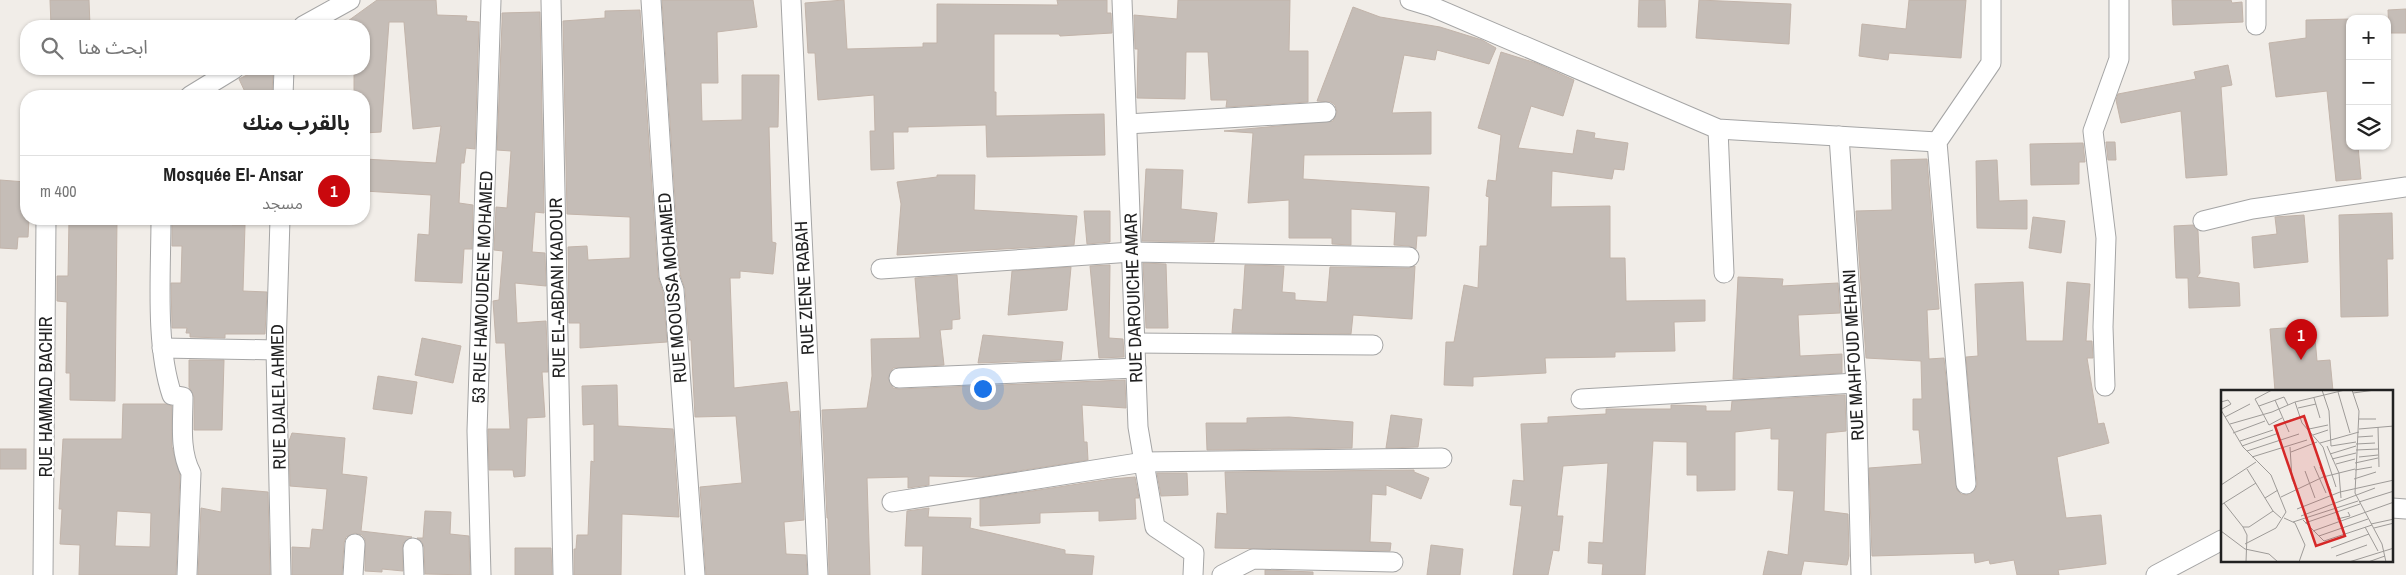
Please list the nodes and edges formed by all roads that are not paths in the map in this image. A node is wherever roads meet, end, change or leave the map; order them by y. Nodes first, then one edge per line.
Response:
1 (350, 0) edge
2 (491, 0) edge
3 (551, 0) edge
4 (651, 0) edge
5 (791, 0) edge
6 (1122, 0) edge
7 (1410, 0) edge
8 (1991, 0) edge
9 (2119, 0) edge
10 (2256, 0) edge
11 (314, 20) edge
12 (2256, 25) dead end
13 (224, 75) edge
14 (284, 75) edge
15 (200, 90) edge
16 (283, 90) edge
17 (1326, 112) dead end
18 (1127, 124) junction
19 (1718, 129) junction
20 (1838, 136) junction
21 (1937, 142) junction
22 (2406, 187) edge
23 (2203, 221) dead end
24 (46, 225) edge
25 (161, 225) edge
26 (280, 225) edge
27 (1132, 252) junction
28 (1409, 257) dead end
29 (881, 269) dead end
30 (1724, 274) dead end
31 (1135, 344) junction
32 (1373, 344) dead end
33 (162, 348) junction
34 (276, 350) junction
35 (1136, 368) junction
36 (899, 378) dead end
37 (1856, 383) junction
38 (2105, 386) dead end
39 (1581, 399) dead end
40 (1442, 458) dead end
41 (1144, 462) junction
42 (1966, 484) dead end
43 (892, 502) dead end
44 (2221, 541) edge
45 (355, 544) dead end
46 (413, 548) dead end
47 (1393, 562) dead end
48 (43, 575) edge
49 (187, 575) edge
50 (281, 575) edge
51 (353, 575) edge
52 (414, 575) edge
53 (481, 575) edge
54 (562, 575) edge
55 (695, 575) edge
56 (818, 575) edge
57 (1193, 575) edge
58 (1222, 575) edge
59 (1861, 575) edge
60 (2156, 575) edge

1 - 11 street
2 - 53 street, 53 RUE HAMOUDENE MOHAMED
3 - 54 street, RUE EL-ABDANI KADOUR
4 - 55 street, RUE MOOUSSA MOHAMED
5 - 56 street, RUE ZIENE RABAH
6 - 18 street, RUE DAROUICHE AMAR
7 - 19 street
8 - 21 street
9 - 38 street
10 - 12 street
13 - 15 street
14 - 16 street
17 - 18 street
18 - 27 street, RUE DAROUICHE AMAR
19 - 20 street
19 - 30 street
20 - 21 street
20 - 37 street, RUE MAHFOUD MEHANI
21 - 42 street
22 - 23 street
24 - 48 street, RUE HAMMAD BACHIR
25 - 33 street
26 - 34 street, RUE DJALEL AHMED
27 - 28 street
27 - 29 street
27 - 31 street, RUE DAROUICHE AMAR
31 - 32 street
31 - 35 street, RUE DAROUICHE AMAR
33 - 34 street
33 - 49 street
34 - 50 street, RUE DJALEL AHMED
35 - 36 street
35 - 41 street, RUE DAROUICHE AMAR
37 - 39 street
37 - 59 street, RUE MAHFOUD MEHANI
40 - 41 street
41 - 43 street
41 - 57 street, RUE DAROUICHE AMAR
44 - 60 street
45 - 51 street
46 - 52 street
47 - 58 street

